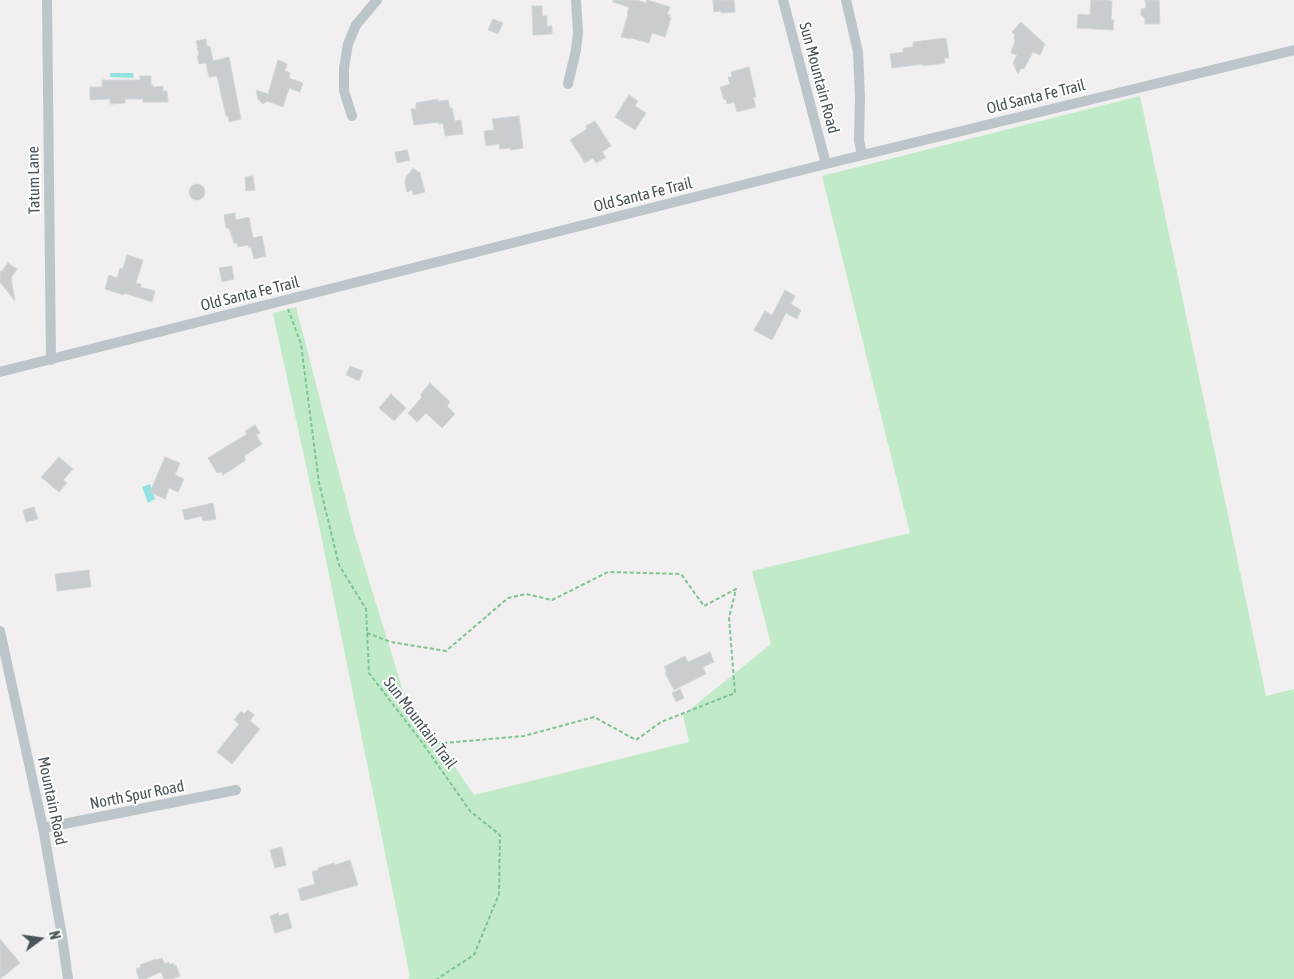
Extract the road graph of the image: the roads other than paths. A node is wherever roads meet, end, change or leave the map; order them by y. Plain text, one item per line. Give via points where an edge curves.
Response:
1 (47, 0) edge
2 (377, 0) edge
3 (576, 0) edge
4 (783, 0) edge
5 (846, 0) edge
6 (1294, 50) edge
7 (568, 84) dead end
8 (352, 116) dead end
9 (862, 155) junction
10 (826, 164) junction
11 (51, 360) junction
12 (0, 372) edge
13 (0, 630) edge
14 (236, 790) dead end
15 (43, 828) junction
16 (68, 979) edge

1 - 11 street, Tatum Lane
2 - 8 street via 356,25 348,44 344,91
3 - 7 street via 578,32
4 - 10 street, Sun Mountain Road
5 - 9 street, Sun Mountain Road via 858,52
6 - 9 street, Old Santa Fe Trail
9 - 10 street, Old Santa Fe Trail
10 - 11 street, Old Santa Fe Trail
11 - 12 street, Old Santa Fe Trail
13 - 15 street, Mountain Road
14 - 15 street, North Spur Road
15 - 16 street, Mountain Road

